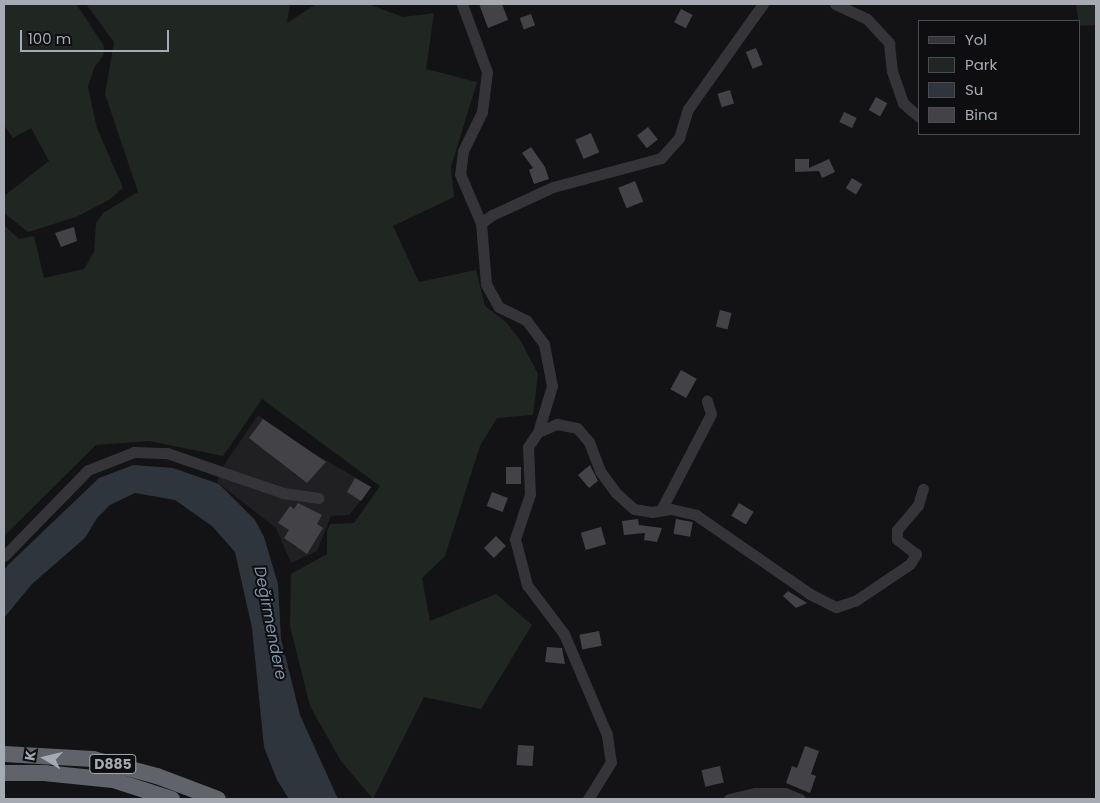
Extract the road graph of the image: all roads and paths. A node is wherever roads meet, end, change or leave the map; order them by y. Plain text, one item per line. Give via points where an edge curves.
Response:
1 (462, 4) edge
2 (763, 4) edge
3 (835, 4) edge
4 (918, 116) edge
5 (481, 223) junction
6 (707, 401) dead end
7 (538, 432) junction
8 (923, 489) dead end
9 (319, 498) dead end
10 (661, 510) junction
11 (4, 556) edge
12 (4, 754) edge
13 (4, 774) edge
14 (172, 799) edge
15 (218, 799) edge
16 (588, 799) edge
17 (729, 799) edge
18 (800, 799) edge

1 - 5 street via 488,72 482,112 463,151 460,174
2 - 5 street via 688,109 679,138 660,158 553,186
3 - 4 street via 867,19 889,43 892,71 903,103
5 - 7 street via 486,284 499,307 526,320 544,344 552,386
6 - 10 street via 711,414
7 - 10 street via 557,424 576,428 589,442 600,471 615,492 634,509
7 - 16 street via 528,447 530,494 515,539 527,585 564,634 607,735 610,762
8 - 10 street via 918,505 897,530 897,539 916,554 910,564 855,601 836,607 810,594 696,515
9 - 11 street via 283,493 167,454 134,452 88,470
12 - 15 highway, D885 via 93,759 157,776
13 - 14 highway, D885 via 44,773 113,780
17 - 18 street via 754,792 785,793

